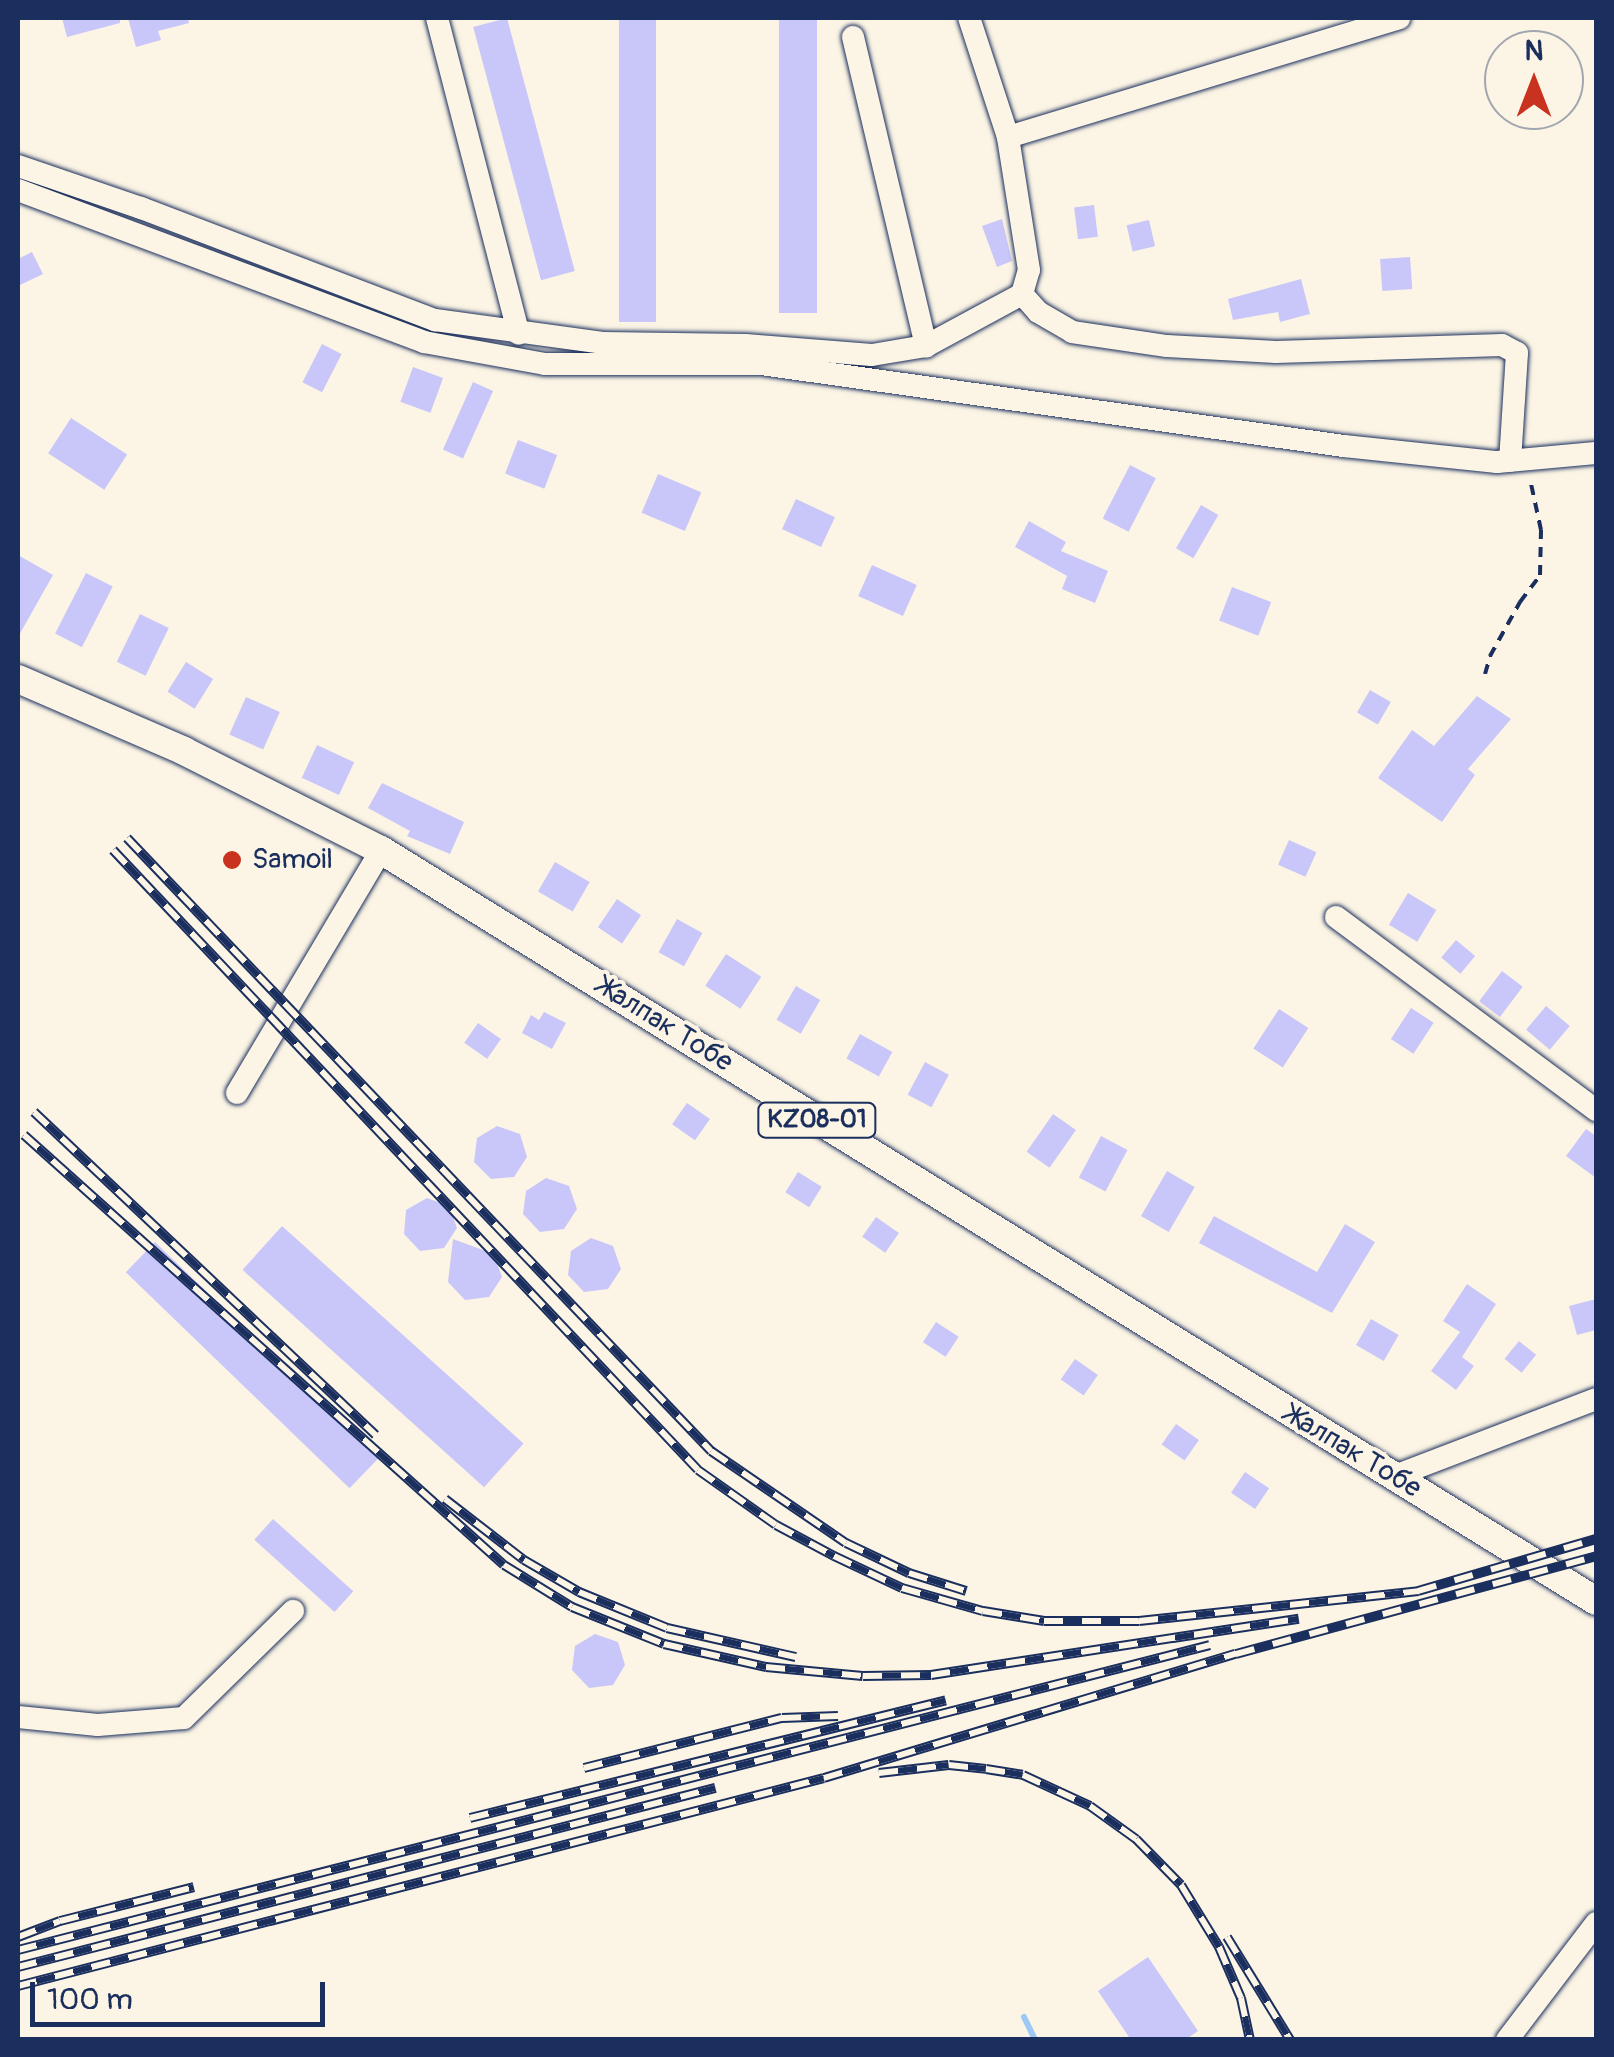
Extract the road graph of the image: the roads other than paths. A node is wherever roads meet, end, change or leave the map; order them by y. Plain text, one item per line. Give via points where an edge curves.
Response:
1 (436, 18) edge
2 (969, 18) edge
3 (1399, 18) edge
4 (854, 37) dead end
5 (1008, 138) junction
6 (18, 166) edge
7 (18, 190) edge
8 (1022, 294) junction
9 (519, 334) junction
10 (926, 346) junction
11 (1596, 453) edge
12 (1518, 460) junction
13 (18, 678) edge
14 (381, 850) junction
15 (1336, 917) dead end
16 (237, 1093) dead end
17 (1596, 1110) edge
18 (1596, 1399) edge
19 (1392, 1478) junction
20 (1596, 1601) edge
21 (293, 1611) dead end
22 (18, 1718) edge
23 (1596, 1922) edge
24 (1507, 2040) edge

1 - 9 street
2 - 5 street
3 - 5 street
4 - 10 street
5 - 8 street via 1028,270
6 - 9 street via 435,320
7 - 12 street via 424,342 544,364 761,364 1344,446
8 - 10 street
8 - 12 street via 1072,332 1167,346 1276,352 1502,344 1517,353
9 - 10 street via 872,355
11 - 12 street
13 - 14 main road, Жалпак Тобе / KZ08-01 via 184,751
14 - 16 street
14 - 19 main road, Жалпак Тобе / KZ08-01
15 - 17 street
18 - 19 street
19 - 20 main road, Жалпак Тобе / KZ08-01
21 - 22 street via 184,1718 98,1725
23 - 24 street

